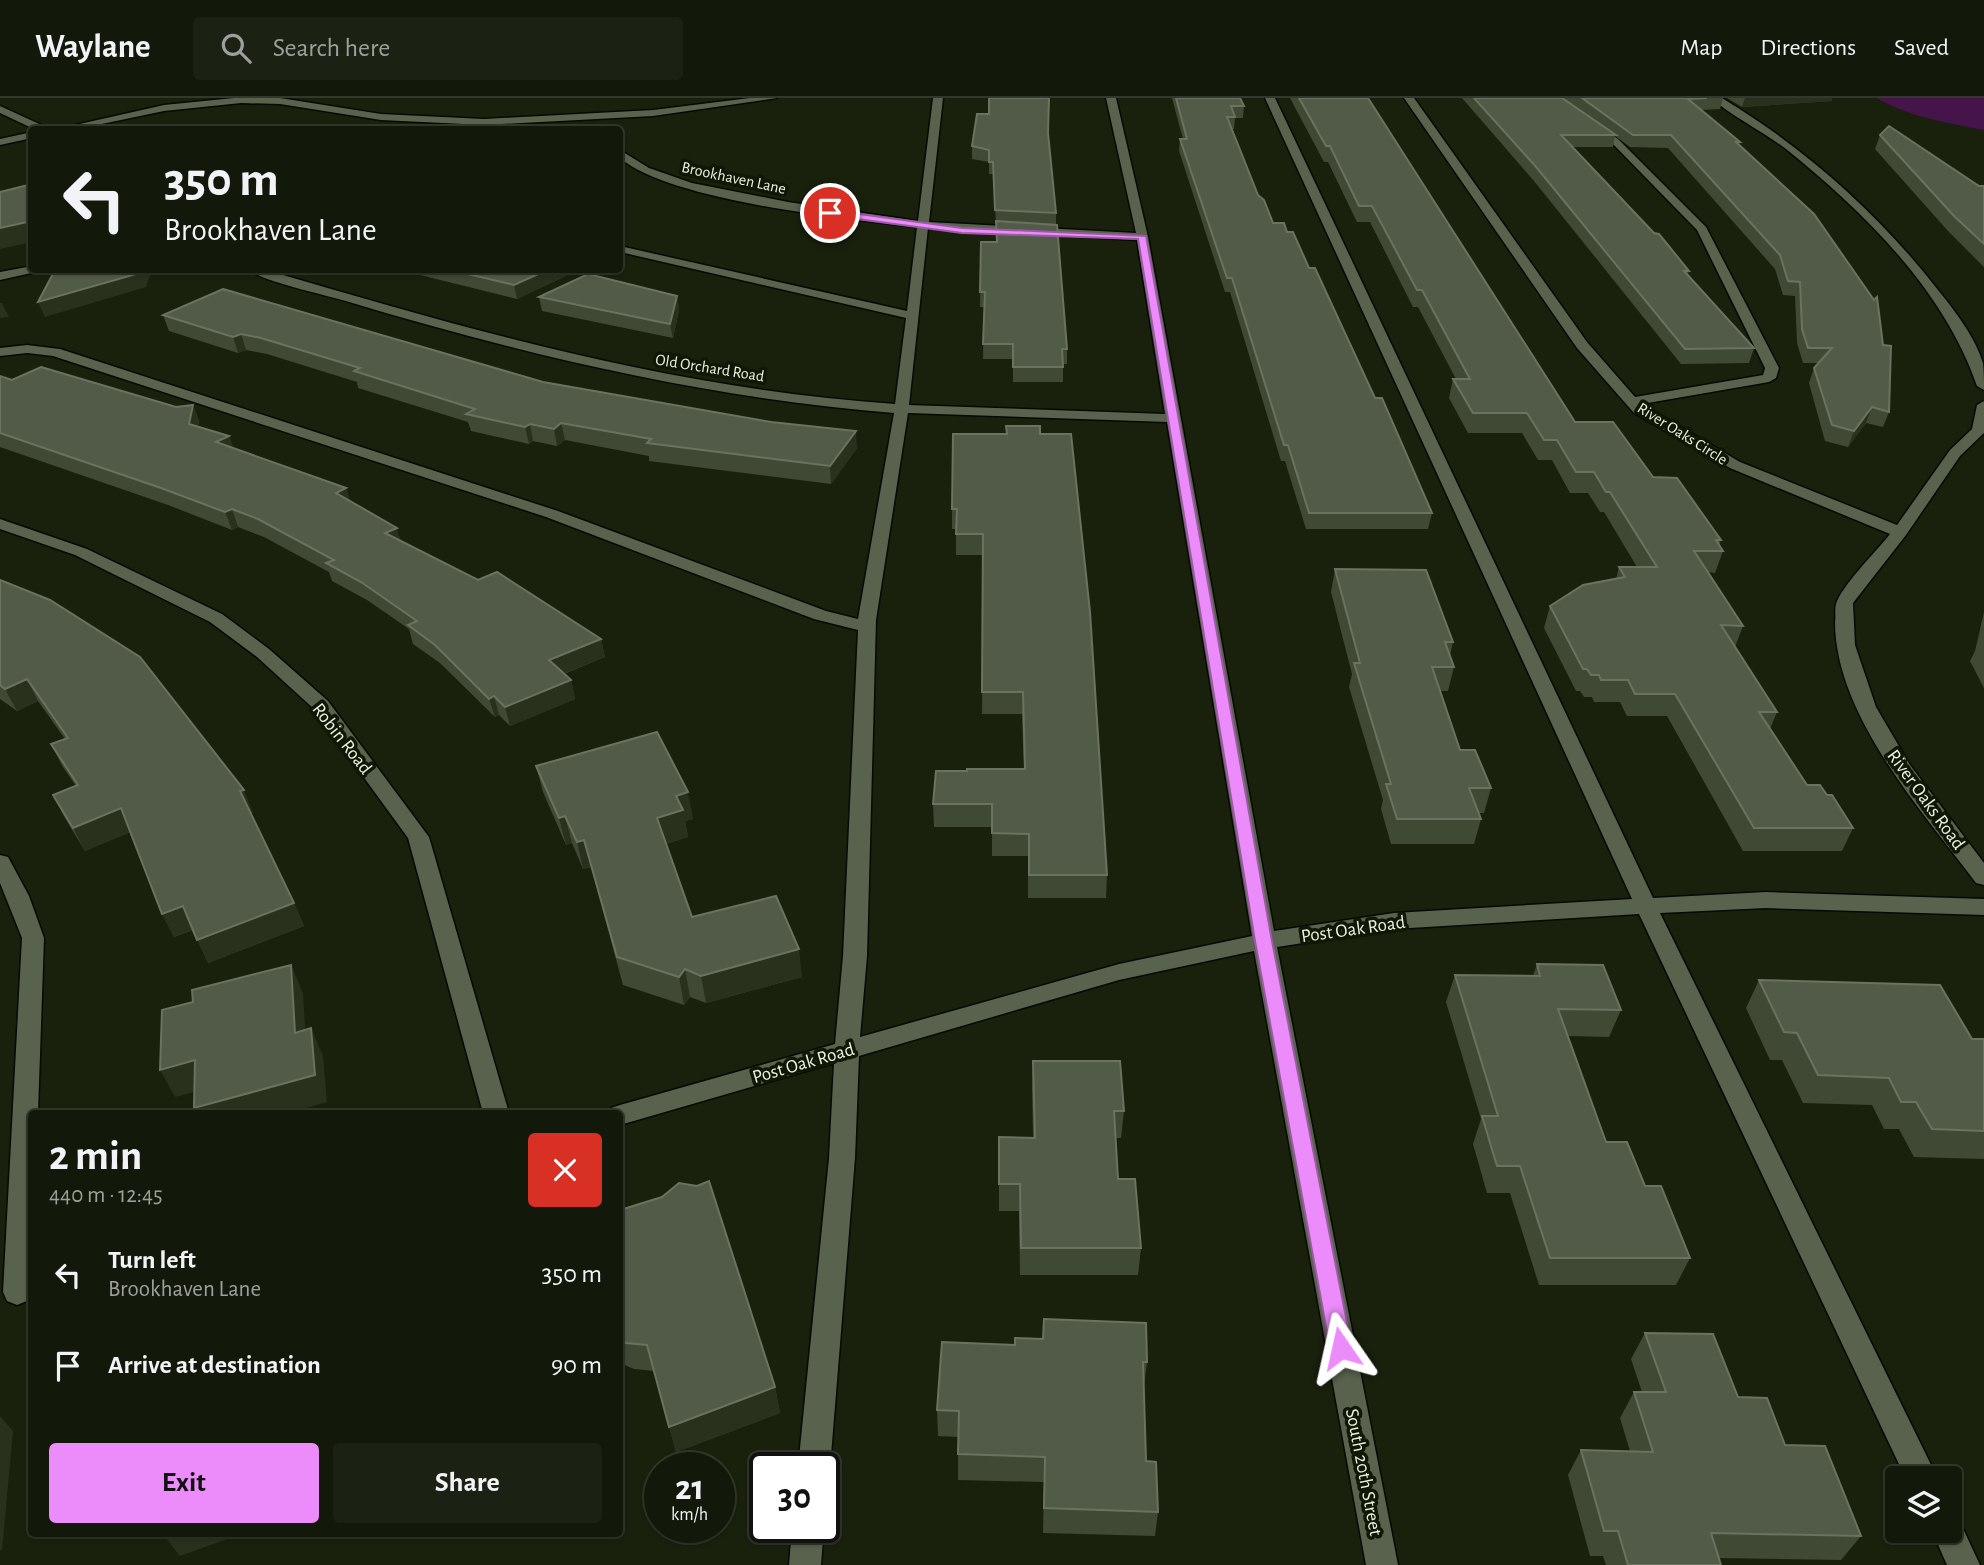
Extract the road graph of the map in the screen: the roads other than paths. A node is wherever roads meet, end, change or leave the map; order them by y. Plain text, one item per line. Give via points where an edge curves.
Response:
1 (772, 98) edge
2 (938, 98) edge
3 (1111, 98) edge
4 (1270, 98) edge
5 (1409, 98) edge
6 (1553, 98) edge
7 (1716, 98) edge
8 (0, 109) edge
9 (592, 117) junction
10 (36, 126) edge
11 (76, 126) edge
12 (598, 126) edge
13 (28, 136) edge
14 (0, 142) edge
15 (623, 155) edge
16 (924, 226) junction
17 (1142, 236) junction
18 (623, 250) edge
19 (28, 270) edge
20 (265, 273) edge
21 (0, 276) edge
22 (913, 316) junction
23 (0, 352) edge
24 (1984, 386) edge
25 (1632, 402) junction
26 (1984, 405) edge
27 (902, 408) junction
28 (1172, 418) junction
29 (0, 524) edge
30 (1900, 532) junction
31 (867, 627) junction
32 (0, 862) edge
33 (1984, 878) edge
34 (1646, 906) junction
35 (1984, 907) edge
36 (1264, 941) junction
37 (846, 1050) junction
38 (495, 1110) edge
39 (623, 1114) edge
40 (16, 1293) edge
41 (815, 1452) edge
42 (1916, 1466) edge
43 (807, 1543) edge
44 (1954, 1543) edge
45 (805, 1565) edge
46 (1382, 1565) edge
47 (1964, 1565) edge

1 - 9 street
2 - 16 street
3 - 17 street, South 20th Street
4 - 34 street
5 - 25 street, River Oaks Circle via 1582,345
6 - 25 street via 1615,141 1702,229 1772,368 1769,378
7 - 24 street via 1740,110 1865,213 1917,270 1959,326 1980,365
8 - 10 street
9 - 11 street via 437,121 241,100 164,107
9 - 12 street
13 - 14 street
15 - 16 street, Brookhaven Lane via 646,173 711,190
16 - 17 street, Brookhaven Lane via 1036,235
16 - 22 street
17 - 28 street, South 20th Street
18 - 22 street
19 - 21 street
20 - 27 street, Old Orchard Road via 485,338 614,369 742,391
22 - 27 street
23 - 31 street via 55,352 552,514 820,615
25 - 30 street, River Oaks Circle via 1735,465
26 - 30 street via 1979,430 1955,453
27 - 28 street, Old Orchard Road
27 - 31 street
28 - 36 street, South 20th Street
29 - 38 street, Robin Road via 81,552 216,618 321,705 418,837
30 - 33 street, River Oaks Road via 1844,603 1846,646 1862,695 1894,758
31 - 37 street via 855,956
32 - 40 street via 33,938
34 - 35 street, Post Oak Road via 1766,900
34 - 36 street, Post Oak Road via 1394,921
34 - 42 street
36 - 37 street, Post Oak Road via 1119,972
36 - 46 street, South 20th Street
37 - 39 street, Post Oak Road
37 - 41 street via 842,1158
43 - 45 street
44 - 47 street

